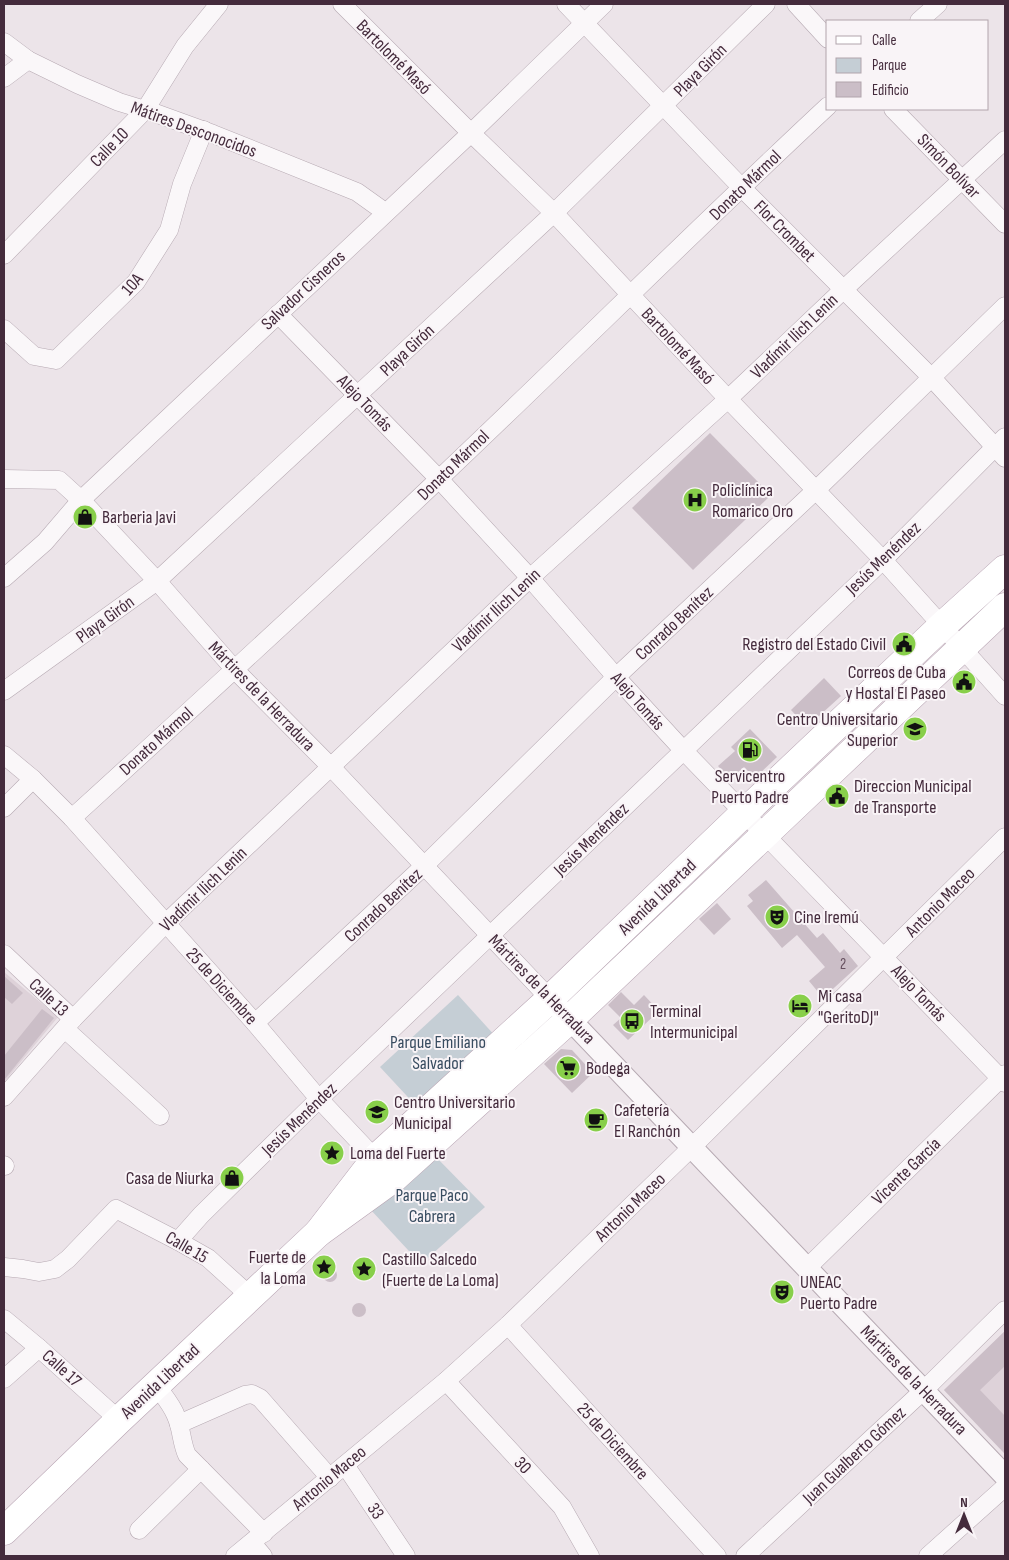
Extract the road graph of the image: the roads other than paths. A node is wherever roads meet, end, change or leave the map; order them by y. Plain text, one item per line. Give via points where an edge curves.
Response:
1 (219, 4) edge
2 (566, 4) edge
3 (604, 4) edge
4 (766, 4) edge
5 (796, 4) edge
6 (938, 4) edge
7 (344, 5) edge
8 (920, 20) edge
9 (585, 23) junction
10 (826, 37) edge
11 (4, 42) edge
12 (28, 60) junction
13 (4, 78) edge
14 (664, 105) junction
15 (826, 108) edge
16 (145, 110) junction
17 (894, 110) edge
18 (204, 130) junction
19 (471, 133) junction
20 (1005, 140) edge
21 (962, 181) junction
22 (742, 187) junction
23 (385, 212) junction
24 (554, 214) junction
25 (1005, 224) edge
26 (4, 255) edge
27 (844, 289) junction
28 (631, 295) junction
29 (1005, 306) edge
30 (278, 314) junction
31 (4, 329) edge
32 (932, 378) junction
33 (358, 396) junction
34 (728, 399) junction
35 (1002, 447) edge
36 (4, 479) edge
37 (439, 479) junction
38 (816, 490) junction
39 (81, 500) junction
40 (883, 560) junction
41 (1005, 569) edge
42 (4, 578) edge
43 (530, 578) junction
44 (157, 582) junction
45 (1005, 607) edge
46 (942, 626) junction
47 (961, 648) junction
48 (235, 670) junction
49 (616, 677) junction
50 (4, 691) edge
51 (1005, 696) edge
52 (683, 750) junction
53 (4, 755) edge
54 (331, 767) junction
55 (34, 779) junction
56 (4, 808) edge
57 (743, 814) junction
58 (72, 818) junction
59 (764, 835) junction
60 (1005, 837) edge
61 (424, 866) junction
62 (166, 923) junction
63 (491, 936) junction
64 (4, 954) edge
65 (884, 957) junction
66 (550, 998) junction
67 (570, 1019) junction
68 (255, 1023) junction
69 (69, 1024) junction
70 (1004, 1079) edge
71 (4, 1097) edge
72 (320, 1099) junction
73 (160, 1116) dead end
74 (692, 1147) junction
75 (375, 1159) junction
76 (394, 1178) junction
77 (318, 1233) junction
78 (178, 1241) junction
79 (4, 1267) edge
80 (807, 1268) junction
81 (250, 1296) junction
82 (1005, 1310) edge
83 (4, 1318) edge
84 (508, 1325) junction
85 (39, 1348) junction
86 (4, 1379) edge
87 (446, 1381) junction
88 (156, 1385) junction
89 (924, 1390) junction
90 (119, 1420) junction
91 (179, 1424) junction
92 (345, 1465) junction
93 (201, 1469) junction
94 (1005, 1476) edge
95 (330, 1478) junction
96 (1005, 1488) edge
97 (139, 1530) dead end
98 (4, 1531) edge
99 (766, 1537) junction
100 (258, 1538) junction
101 (235, 1556) edge
102 (263, 1556) edge
103 (406, 1556) edge
104 (590, 1556) edge
105 (717, 1556) edge
106 (744, 1556) edge
107 (756, 1556) edge
108 (928, 1556) edge

1 - 16 street, Calle 10 via 185,46
2 - 9 street, Flor Crombet
3 - 9 street, Salvador Cisneros
4 - 14 street, Playa Girón
5 - 10 street
6 - 8 street
7 - 19 street, Bartolomé Masó
9 - 14 street, Flor Crombet
9 - 19 street, Salvador Cisneros
11 - 12 street, Mátires Desconocidos
12 - 13 street
12 - 16 street, Mátires Desconocidos via 119,102
14 - 22 street, Flor Crombet
14 - 24 street, Playa Girón
15 - 22 street, Donato Mármol
16 - 18 street, Mátires Desconocidos
16 - 26 street, Calle 10
17 - 21 street, Simón Bolívar
18 - 23 street, Mátires Desconocidos via 357,192
18 - 31 street, 10A via 182,184 169,230 136,282 56,360 34,356
19 - 23 street, Salvador Cisneros
19 - 24 street, Bartolomé Masó
20 - 21 street, Vladímir Ilich Lenin
21 - 25 street, Simón Bolívar
21 - 27 street, Vladímir Ilich Lenin
22 - 27 street, Flor Crombet
22 - 28 street, Donato Mármol
23 - 30 street, Salvador Cisneros
24 - 28 street, Bartolomé Masó
24 - 33 street, Playa Girón
27 - 32 street, Flor Crombet
27 - 34 street, Vladímir Ilich Lenin
28 - 34 street, Bartolomé Masó
28 - 37 street, Donato Mármol
29 - 32 street, Conrado Benítez
30 - 33 street, Alejo Tomás
30 - 39 street, Salvador Cisneros
32 - 35 street, Flor Crombet
32 - 38 street, Conrado Benítez
33 - 37 street, Alejo Tomás
33 - 44 street, Playa Girón
34 - 38 street, Bartolomé Masó
34 - 43 street, Vladímir Ilich Lenin
35 - 40 street, Jesús Menéndez
36 - 39 street, Mártires de la Herradura via 59,480
37 - 43 street, Alejo Tomás
37 - 48 street, Donato Mármol
38 - 40 street, Bartolomé Masó
38 - 49 street, Conrado Benítez
39 - 42 street, Salvador Cisneros via 45,542
39 - 44 street, Mártires de la Herradura
40 - 46 street, Bartolomé Masó
40 - 52 street, Jesús Menéndez
41 - 46 main road, Avenida Libertad
43 - 49 street, Alejo Tomás
43 - 54 street, Vladímir Ilich Lenin
44 - 48 street, Mártires de la Herradura
44 - 50 street, Playa Girón
45 - 47 main road, Avenida Libertad
46 - 47 street, Bartolomé Masó
46 - 57 main road, Avenida Libertad
47 - 51 street, Bartolomé Masó
47 - 59 main road, Avenida Libertad
48 - 54 street, Mártires de la Herradura
48 - 58 street, Donato Mármol
49 - 52 street, Alejo Tomás
49 - 61 street, Conrado Benítez
52 - 57 street, Alejo Tomás
52 - 63 street, Jesús Menéndez
53 - 55 street, 25 de Diciembre
54 - 61 street, Mártires de la Herradura
54 - 62 street, Vladímir Ilich Lenin
55 - 56 street
55 - 58 street, 25 de Diciembre
57 - 59 street, Alejo Tomás
57 - 66 main road, Avenida Libertad
58 - 62 street, 25 de Diciembre
59 - 65 street, Alejo Tomás
59 - 67 main road, Avenida Libertad
60 - 65 street, Antonio Maceo
61 - 63 street, Mártires de la Herradura
61 - 68 street, Conrado Benítez
62 - 68 street, 25 de Diciembre
62 - 69 street, Vladímir Ilich Lenin
63 - 66 street, Mártires de la Herradura
63 - 72 street, Jesús Menéndez
64 - 69 street, Calle 13
65 - 70 street, Alejo Tomás
65 - 74 street, Antonio Maceo
66 - 67 street, Mártires de la Herradura
66 - 75 main road, Avenida Libertad
67 - 74 street, Mártires de la Herradura
67 - 76 main road, Avenida Libertad
68 - 72 street, 25 de Diciembre
69 - 71 street, Vladímir Ilich Lenin
69 - 73 street, Calle 13
70 - 80 street, Vicente García
72 - 75 street, 25 de Diciembre
72 - 78 street, Jesús Menéndez
74 - 80 street, Mártires de la Herradura
74 - 84 street, Antonio Maceo
75 - 76 street, 25 de Diciembre
75 - 77 main road, Avenida Libertad
76 - 77 main road, Avenida Libertad
77 - 81 main road, Avenida Libertad
78 - 79 street, Calle 15 via 116,1209 68,1259 55,1268 40,1272
78 - 81 street, Calle 15 via 208,1258
80 - 89 street, Mártires de la Herradura
81 - 88 main road, Avenida Libertad
82 - 89 street, Juan Gualberto Gómez
83 - 85 street, Calle 17
84 - 87 street, Antonio Maceo
84 - 105 street, 25 de Diciembre
85 - 86 street
85 - 90 street, Calle 17
87 - 92 street, Antonio Maceo
87 - 104 street, 30 via 562,1506
88 - 90 main road, Avenida Libertad
88 - 91 street
89 - 94 street, Mártires de la Herradura
89 - 99 street, Juan Gualberto Gómez
90 - 98 main road, Avenida Libertad
91 - 93 street via 182,1445
91 - 95 street via 252,1394 260,1398
92 - 95 street, Antonio Maceo
92 - 103 street, 33
93 - 97 street
93 - 100 street
95 - 100 street, Antonio Maceo
96 - 108 street
99 - 106 street, Juan Gualberto Gómez
99 - 107 street
100 - 101 street, Antonio Maceo
100 - 102 street

